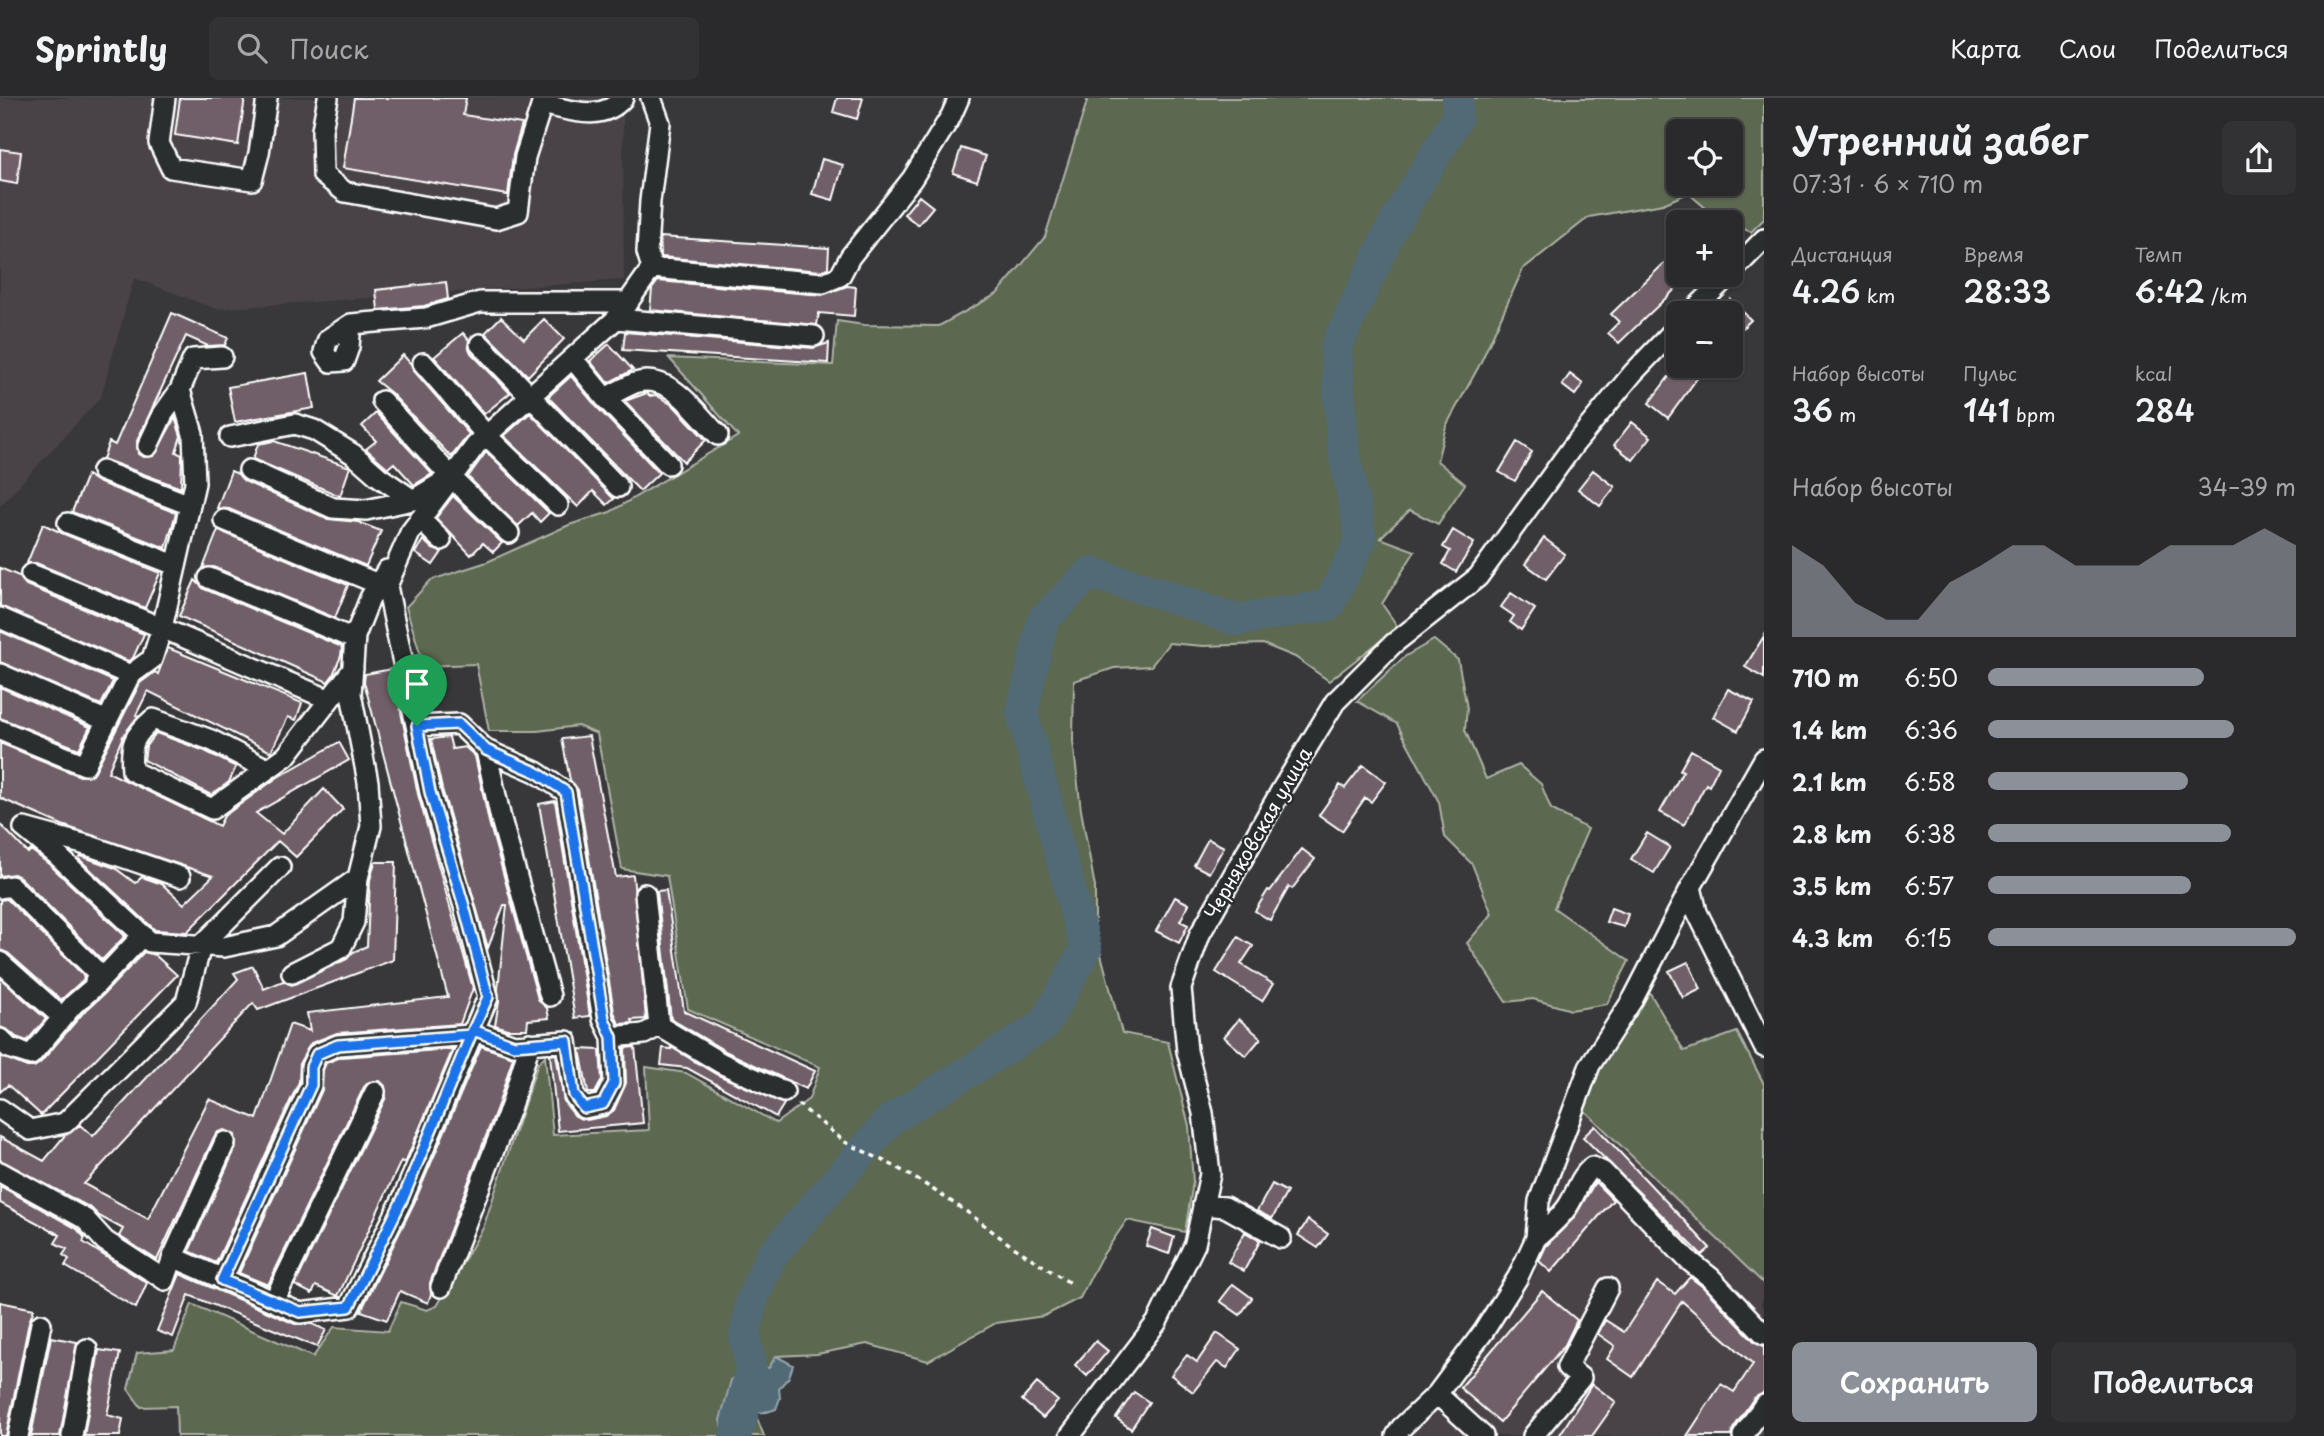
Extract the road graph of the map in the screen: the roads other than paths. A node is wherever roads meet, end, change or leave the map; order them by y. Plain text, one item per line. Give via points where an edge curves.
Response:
1 (165, 98) edge
2 (267, 98) edge
3 (328, 98) edge
4 (623, 98) edge
5 (651, 98) edge
6 (959, 98) edge
7 (1764, 239) edge
8 (1743, 261) edge
9 (652, 268) junction
10 (1717, 287) edge
11 (1703, 301) edge
12 (629, 302) junction
13 (616, 319) junction
14 (351, 324) dead end
15 (814, 336) dead end
16 (1666, 339) edge
17 (480, 344) dead end
18 (222, 357) dead end
19 (573, 359) junction
20 (424, 363) dead end
21 (180, 390) junction
22 (530, 398) junction
23 (605, 398) junction
24 (382, 401) dead end
25 (718, 435) dead end
26 (487, 436) junction
27 (230, 437) dead end
28 (148, 446) dead end
29 (668, 464) dead end
30 (249, 470) dead end
31 (102, 471) dead end
32 (451, 477) junction
33 (618, 486) dead end
34 (413, 500) junction
35 (190, 505) junction
36 (558, 505) dead end
37 (224, 520) dead end
38 (68, 523) dead end
39 (415, 526) junction
40 (509, 533) dead end
41 (441, 540) dead end
42 (175, 565) junction
43 (31, 574) dead end
44 (209, 579) dead end
45 (379, 584) junction
46 (0, 618) edge
47 (162, 628) junction
48 (354, 639) junction
49 (353, 669) junction
50 (0, 674) edge
51 (130, 676) junction
52 (328, 699) junction
53 (107, 720) junction
54 (417, 726) junction
55 (0, 730) edge
56 (486, 750) junction
57 (1764, 759) edge
58 (267, 769) junction
59 (280, 867) dead end
60 (180, 877) dead end
61 (358, 878) junction
62 (1691, 887) junction
63 (0, 888) edge
64 (645, 894) dead end
65 (143, 935) junction
66 (201, 946) junction
67 (0, 962) edge
68 (292, 973) dead end
69 (94, 987) junction
70 (550, 996) dead end
71 (62, 1017) junction
72 (659, 1026) junction
73 (472, 1033) junction
74 (612, 1037) junction
75 (0, 1039) edge
76 (530, 1043) junction
77 (1764, 1047) edge
78 (375, 1091) dead end
79 (784, 1092) road end
80 (0, 1109) edge
81 (225, 1142) dead end
82 (0, 1172) edge
83 (1203, 1205) junction
84 (1281, 1238) dead end
85 (1536, 1238) junction
86 (173, 1257) junction
87 (222, 1280) junction
88 (441, 1287) dead end
89 (1608, 1288) dead end
90 (274, 1301) junction
91 (41, 1324) dead end
92 (1764, 1334) edge
93 (87, 1349) dead end
94 (1437, 1394) junction
95 (1764, 1405) edge
96 (18, 1436) edge
97 (72, 1436) edge
98 (1070, 1436) edge
99 (1396, 1436) edge
100 (1483, 1436) edge
101 (1533, 1436) edge
102 (1743, 1436) edge

1 - 2 street via 159,143 171,167 252,180
3 - 4 street via 322,130 323,175 345,192 496,219 518,212 525,157 542,104 597,114 614,108
5 - 9 street via 660,123 650,201 648,252
6 - 9 street via 912,180 840,276 823,283
7 - 8 street
9 - 12 street
10 - 11 street
12 - 13 street
12 - 14 street via 480,302 426,318
13 - 15 street
13 - 19 street
16 - 83 street, Черняковская улица via 1573,446 1478,577 1393,644 1335,702 1200,934 1181,988 1187,1052 1203,1113 1210,1174
17 - 22 street
18 - 21 street via 193,359
19 - 22 street
19 - 23 street
20 - 26 street
21 - 28 street
21 - 35 street via 193,434 195,483
22 - 26 street
22 - 33 street
23 - 25 street via 636,383 652,381 670,387
23 - 29 street
24 - 32 street
26 - 32 street
26 - 36 street
27 - 34 street via 295,424 314,430
30 - 34 street via 333,508 366,510
31 - 35 street
32 - 34 street
32 - 39 street
32 - 40 street
35 - 42 street
37 - 45 street
38 - 42 street
39 - 41 street
39 - 45 street
39 - 54 street via 387,586
42 - 47 street
43 - 47 street
44 - 48 street
45 - 48 street
46 - 51 street
47 - 51 street via 152,659
47 - 52 street
48 - 49 street
49 - 52 street
49 - 61 street via 351,694 368,782 371,826
50 - 53 street
51 - 53 street
52 - 58 street via 286,756
53 - 55 street via 85,765
54 - 56 street via 459,724
54 - 73 street via 430,792 488,997
56 - 70 street
56 - 74 street via 536,772 566,792 604,1019
57 - 62 street
58 - 58 street via 212,808 132,771 130,753 137,733 153,719 211,740
59 - 66 street
60 - 65 street via 24,828
61 - 66 street via 276,936 224,947
61 - 68 street via 354,922 341,948
62 - 77 street via 1697,912
62 - 85 street via 1633,999 1590,1065 1539,1201
63 - 69 street via 11,886 97,972
64 - 72 street
65 - 66 street via 150,942
65 - 69 street
66 - 80 street via 186,1002 65,1123 30,1130
67 - 71 street
69 - 71 street
71 - 75 street via 31,1055 9,1048
72 - 74 street via 644,1034
72 - 79 street via 721,1063
73 - 76 street via 514,1045
73 - 87 street via 338,1045 317,1054 311,1085
73 - 90 street via 403,1198 349,1307 300,1312
74 - 76 street via 614,1083 603,1104 584,1108 574,1095 567,1041
76 - 88 street
78 - 90 street
81 - 86 street
82 - 86 street via 85,1219 105,1241 165,1280
83 - 84 street via 1226,1207
83 - 98 street, Черняковская улица via 1195,1244 1157,1322
85 - 92 street via 1568,1206 1592,1167 1603,1172
85 - 94 street via 1484,1331
86 - 87 street
87 - 90 street
89 - 101 street via 1567,1367 1581,1378
91 - 96 street
93 - 97 street
94 - 99 street
94 - 100 street
95 - 102 street

